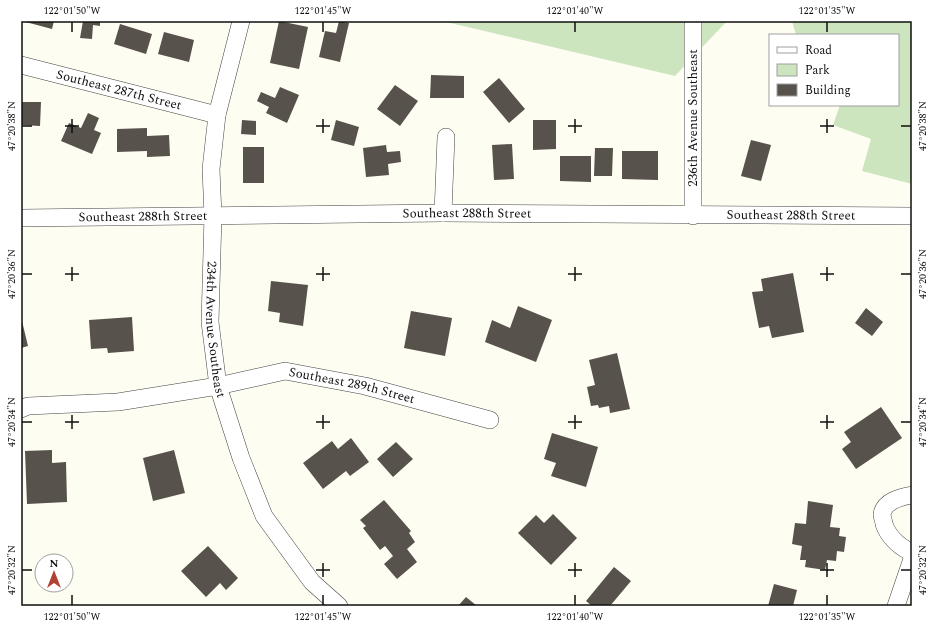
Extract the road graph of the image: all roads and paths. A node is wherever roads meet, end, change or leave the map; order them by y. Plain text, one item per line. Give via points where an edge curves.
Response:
1 (241, 21) edge
2 (693, 21) edge
3 (21, 65) edge
4 (217, 115) junction
5 (446, 137) dead end
6 (443, 213) junction
7 (213, 216) junction
8 (693, 216) junction
9 (912, 216) edge
10 (21, 218) edge
11 (218, 386) junction
12 (21, 409) edge
13 (490, 420) dead end
14 (912, 495) edge
15 (912, 553) edge
16 (912, 559) edge
17 (339, 606) edge
18 (896, 606) edge

1 - 4 street, 234th Avenue Southeast
2 - 8 street, 236th Avenue Southeast
3 - 4 street, Southeast 287th Street
4 - 7 street, 234th Avenue Southeast via 211,169
5 - 6 street
6 - 7 street, Southeast 288th Street
6 - 8 street, Southeast 288th Street
7 - 10 street, Southeast 288th Street
7 - 11 street, 234th Avenue Southeast via 210,322
8 - 9 street, Southeast 288th Street
11 - 12 street, Southeast 289th Street via 118,402 28,406
11 - 13 street, Southeast 289th Street via 285,371 365,386
11 - 17 street, 234th Avenue Southeast via 241,458 264,516 312,582
14 - 15 street via 889,502 882,515 892,539
16 - 18 street

